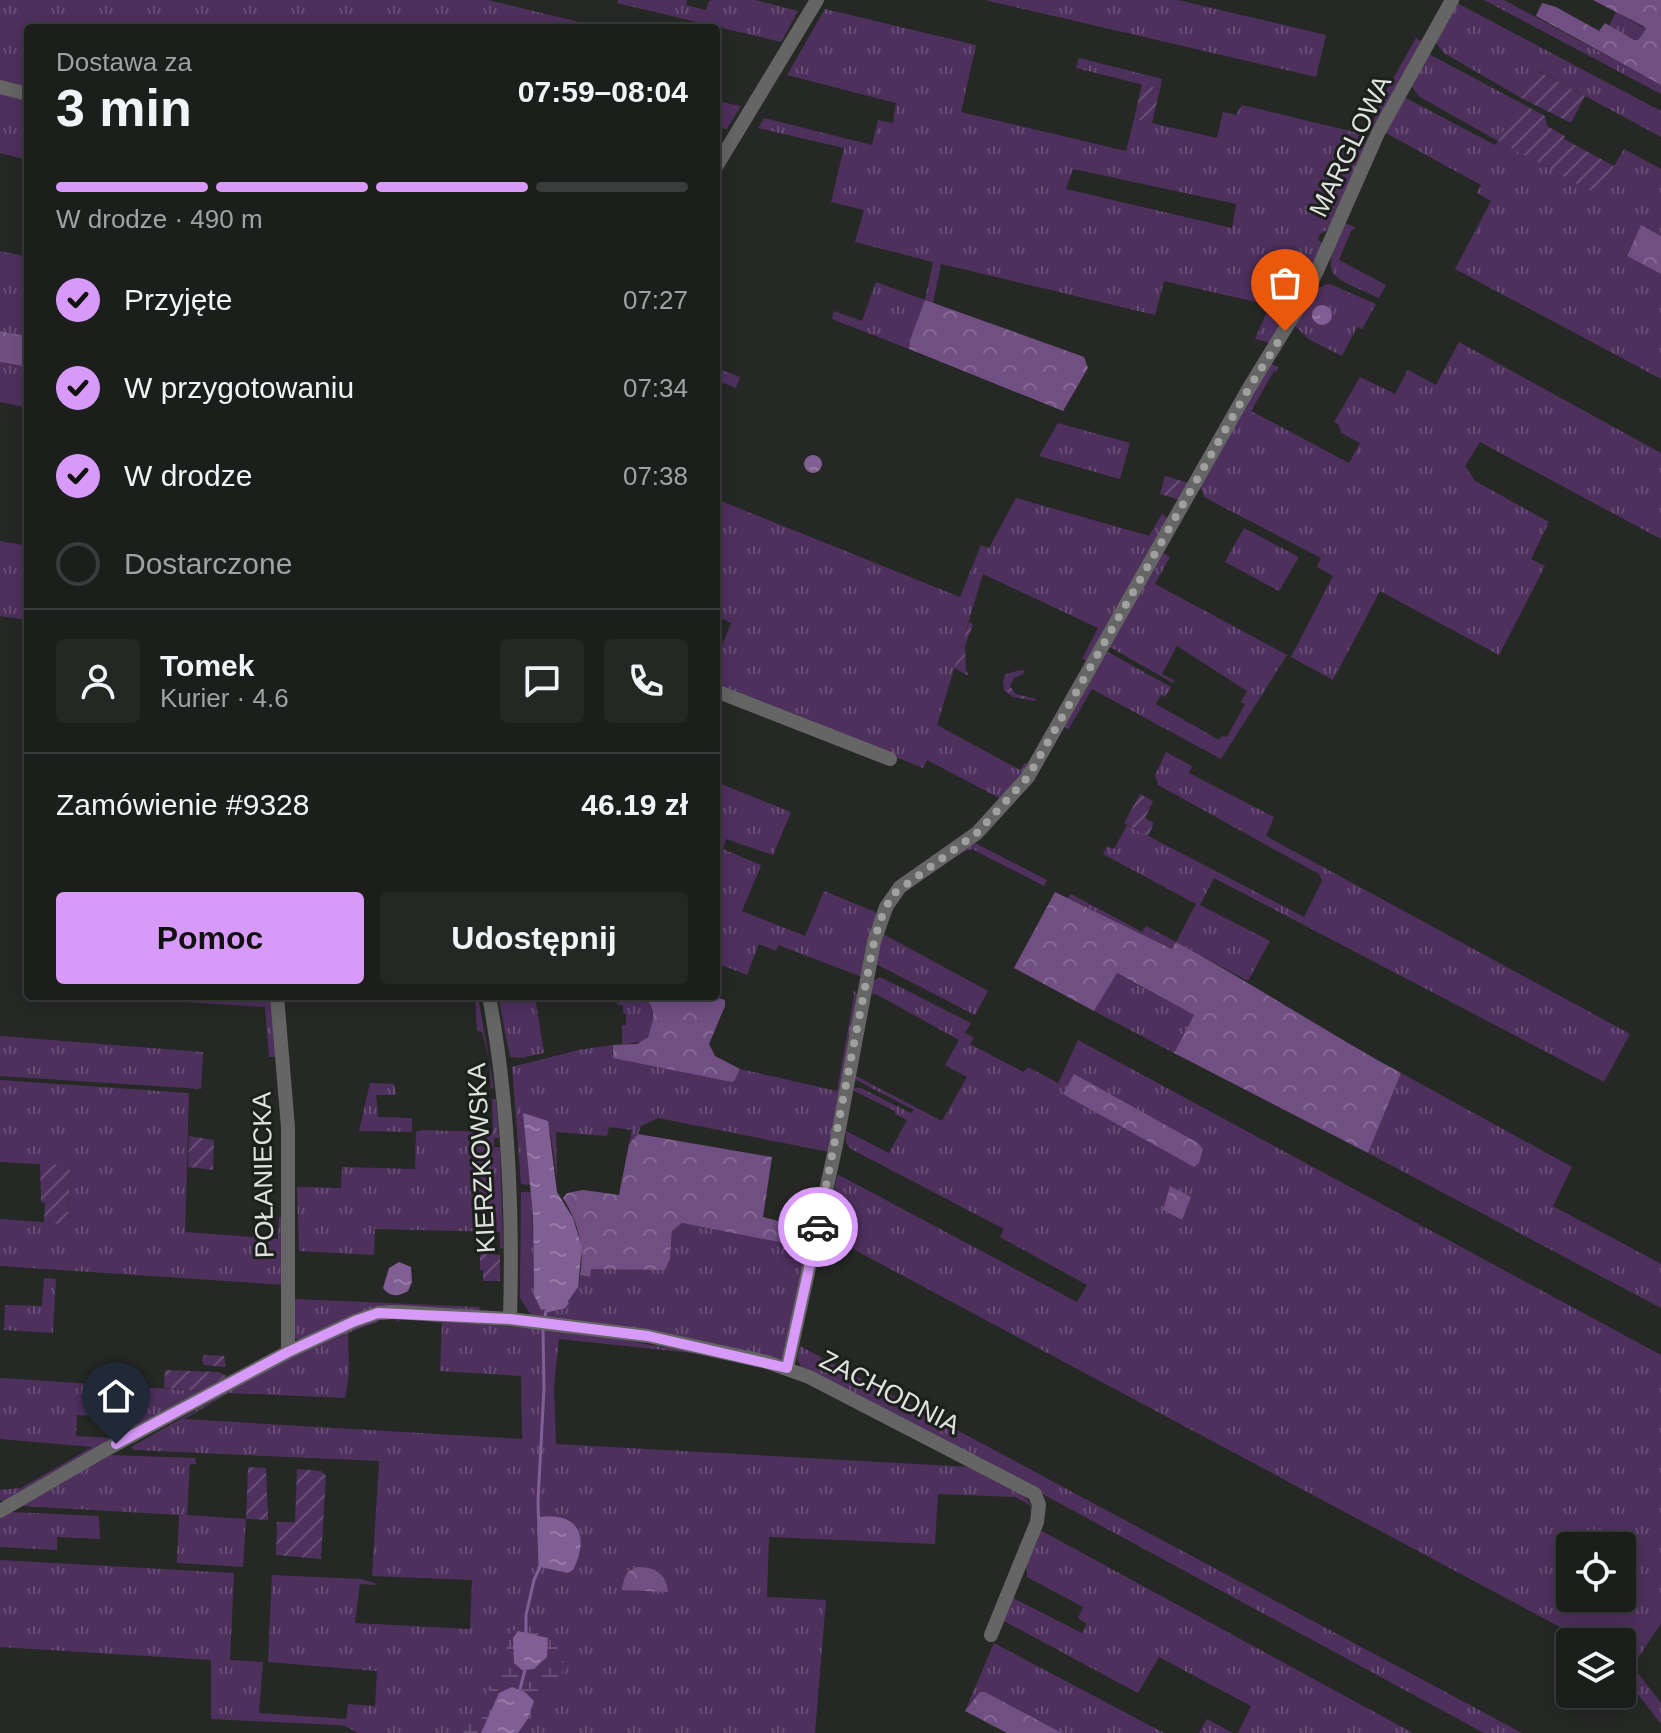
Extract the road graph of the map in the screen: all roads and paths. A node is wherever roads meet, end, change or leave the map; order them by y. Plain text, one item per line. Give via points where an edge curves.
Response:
1 (817, 0) edge
2 (1452, 0) edge
3 (0, 87) edge
4 (24, 93) edge
5 (720, 160) edge
6 (720, 693) edge
7 (890, 759) dead end
8 (277, 1000) edge
9 (490, 1000) edge
10 (510, 1319) junction
11 (288, 1352) junction
12 (787, 1368) junction
13 (0, 1511) edge
14 (991, 1635) dead end

1 - 5 street
2 - 12 street, MARGLOWA via 1378,133 1304,298 1028,777 977,833 900,887 886,907 874,942
3 - 4 street
6 - 7 street
8 - 11 street, POŁANIECKA via 288,1127
9 - 10 street, KIERZKOWSKA via 508,1136
10 - 11 street, ZACHODNIA via 378,1313
10 - 12 street, ZACHODNIA via 648,1336
11 - 13 street, ZACHODNIA
12 - 14 street, ZACHODNIA via 1035,1494 1037,1522

